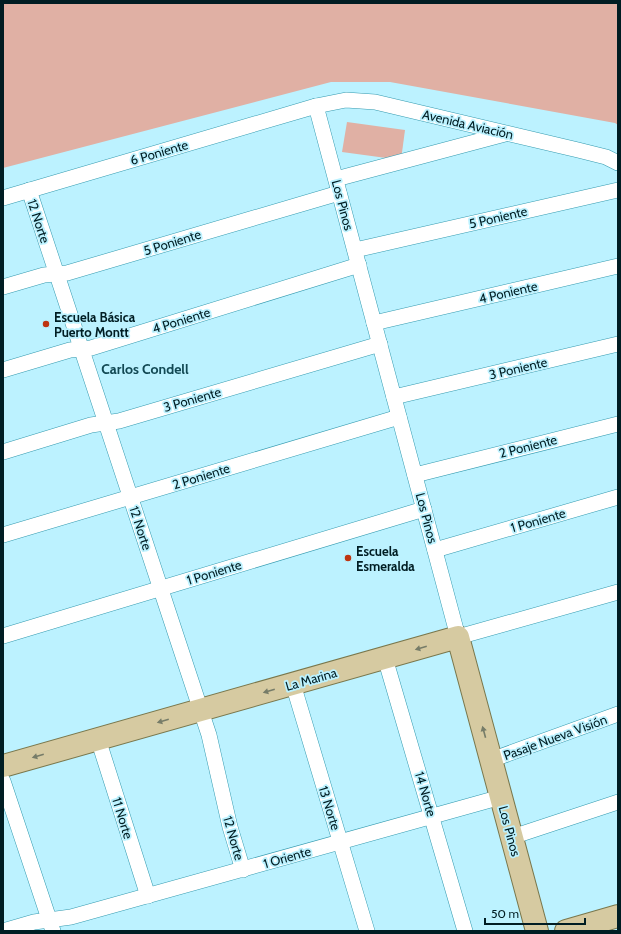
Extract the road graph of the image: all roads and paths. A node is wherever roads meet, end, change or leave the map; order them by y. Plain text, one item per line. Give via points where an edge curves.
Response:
1 (316, 106) junction
2 (507, 133) junction
3 (618, 163) edge
4 (338, 186) junction
5 (29, 190) junction
6 (618, 190) edge
7 (3, 198) edge
8 (355, 250) junction
9 (359, 265) junction
10 (618, 266) edge
11 (57, 274) junction
12 (3, 287) edge
13 (374, 323) junction
14 (380, 344) junction
15 (618, 344) edge
16 (81, 349) junction
17 (3, 370) edge
18 (394, 397) junction
19 (399, 417) junction
20 (106, 423) junction
21 (618, 424) edge
22 (3, 452) edge
23 (415, 475) junction
24 (130, 497) junction
25 (618, 497) edge
26 (424, 509) junction
27 (3, 535) edge
28 (435, 550) junction
29 (161, 588) junction
30 (618, 592) edge
31 (3, 636) edge
32 (458, 637) junction
33 (385, 658) junction
34 (293, 684) junction
35 (201, 710) junction
36 (618, 714) edge
37 (98, 739) junction
38 (491, 760) junction
39 (3, 766) edge
40 (3, 781) edge
41 (501, 797) junction
42 (618, 802) edge
43 (432, 817) junction
44 (512, 837) junction
45 (340, 842) junction
46 (243, 870) junction
47 (148, 896) junction
48 (618, 916) edge
49 (51, 926) edge
50 (3, 931) edge
51 (367, 931) edge
52 (465, 931) edge
53 (537, 931) edge
54 (566, 931) edge

1 - 2 street, Avenida Aviación via 346,100 367,101
1 - 4 street, Los Pinos
1 - 5 street, 6 Poniente
2 - 3 street, Avenida Aviación via 598,155
2 - 4 street
4 - 8 street, Los Pinos
4 - 11 street, 5 Poniente via 67,273
5 - 7 street, 6 Poniente
5 - 11 street, 12 Norte
6 - 8 street, 5 Poniente
8 - 9 street, Los Pinos
9 - 13 street, Los Pinos
9 - 16 street, 4 Poniente
10 - 13 street, 4 Poniente
11 - 12 street, 5 Poniente via 44,275
11 - 16 street, 12 Norte
13 - 14 street, Los Pinos
14 - 18 street, Los Pinos
14 - 20 street, 3 Poniente
15 - 18 street, 3 Poniente
16 - 17 street, 4 Poniente
16 - 20 street, 12 Norte
18 - 19 street, Los Pinos
19 - 23 street, Los Pinos
19 - 24 street, 2 Poniente
20 - 22 street, 3 Poniente via 91,425
20 - 24 street, 12 Norte
21 - 23 street, 2 Poniente
23 - 26 street, Los Pinos
24 - 27 street, 2 Poniente
24 - 29 street, 12 Norte
25 - 28 street, 1 Poniente
26 - 28 street, Los Pinos
26 - 29 street, 1 Poniente
28 - 32 street, Los Pinos
29 - 31 street, 1 Poniente
29 - 35 street, 12 Norte
30 - 32 street, La Marina
32 -> 33 main road, La Marina
38 -> 32 main road, Los Pinos
33 - 34 main road, La Marina
33 - 43 street, 14 Norte
34 -> 35 main road, La Marina
34 - 45 street, 13 Norte
35 -> 37 main road, La Marina
35 - 46 street, 12 Norte
36 - 38 street, Pasaje Nueva Visión
37 -> 39 main road, La Marina
37 - 47 street, 11 Norte
38 - 41 main road, Los Pinos
40 - 49 street
41 - 43 street, 1 Oriente
41 - 44 main road, Los Pinos
42 - 44 street
43 - 45 street, 1 Oriente
43 - 52 street, 14 Norte
44 - 53 main road, Los Pinos
45 - 46 street, 1 Oriente
45 - 51 street, 13 Norte
46 - 47 street, 1 Oriente
47 - 49 street, 1 Oriente via 71,917
48 - 54 main road
49 - 50 street, 1 Oriente via 34,922

